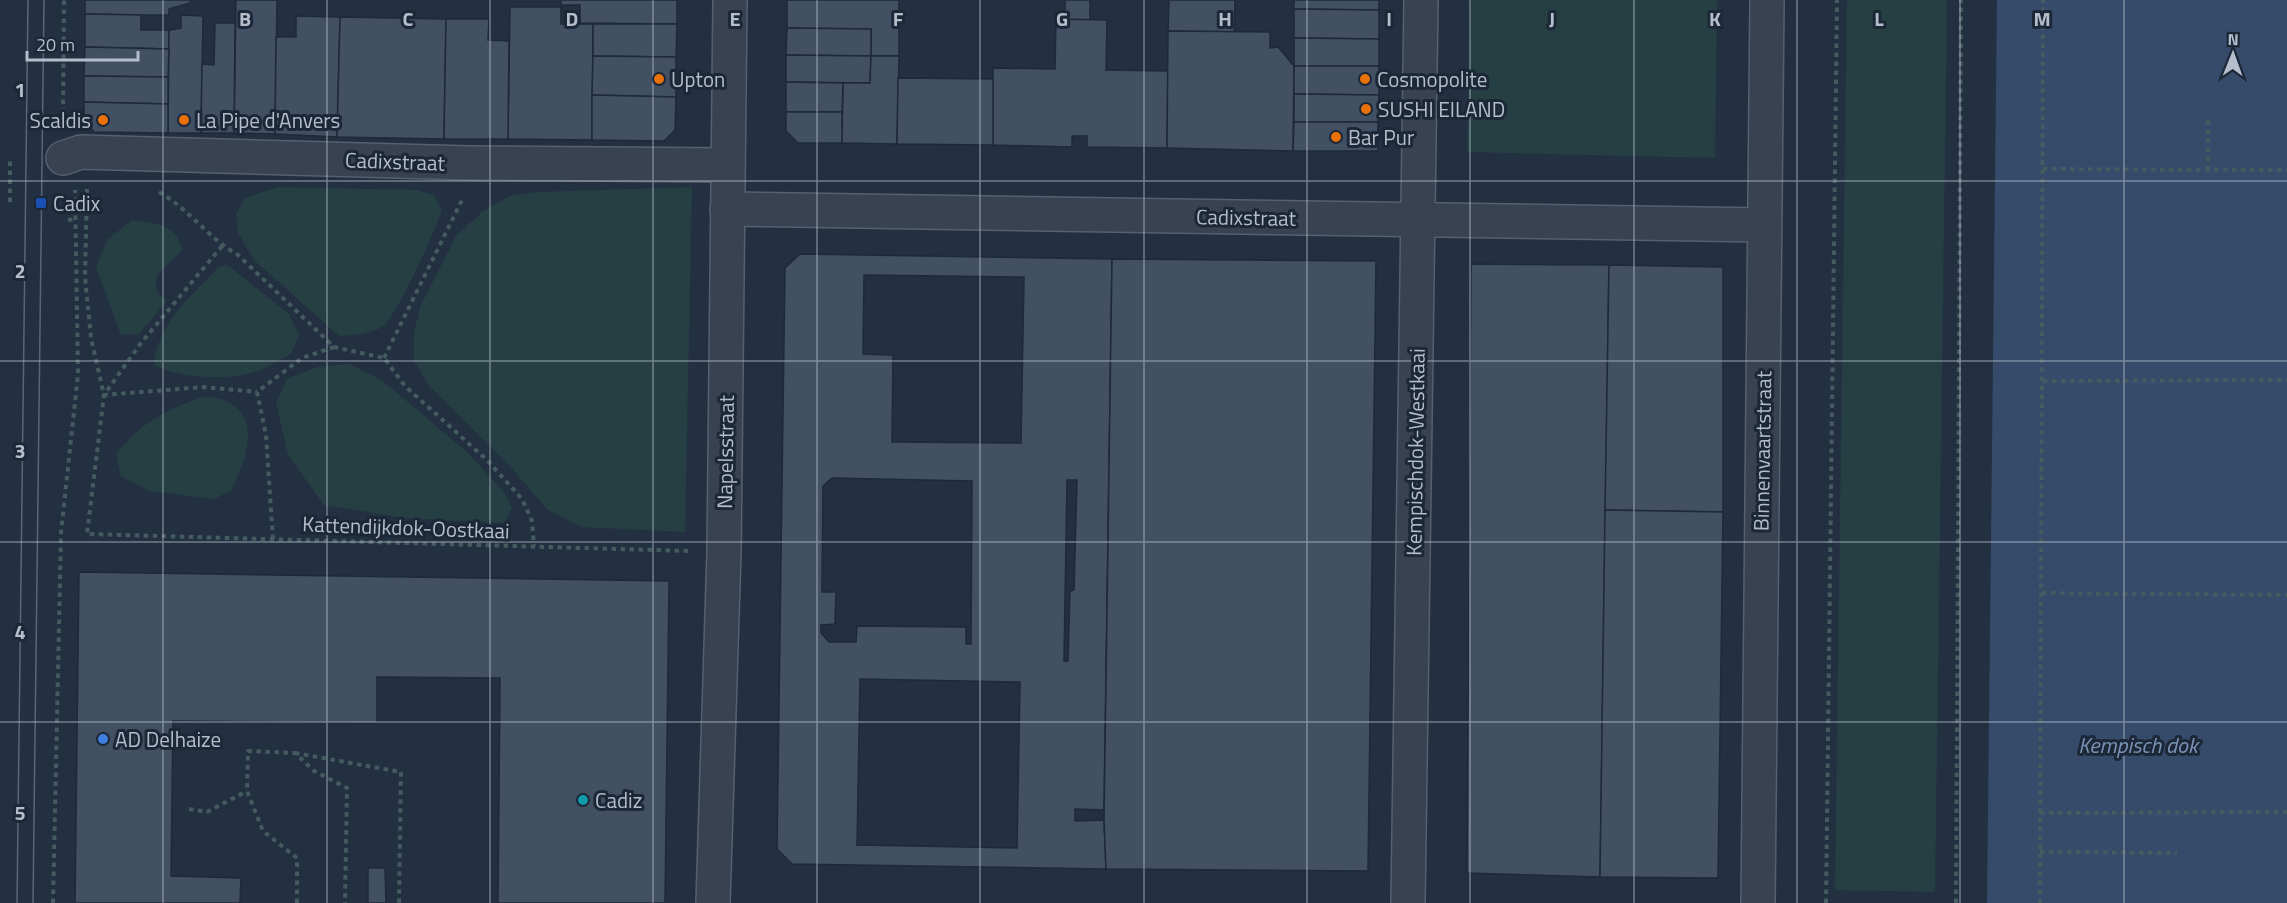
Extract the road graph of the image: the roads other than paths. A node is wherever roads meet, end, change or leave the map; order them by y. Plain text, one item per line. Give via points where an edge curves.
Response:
1 (730, 0) edge
2 (1421, 0) edge
3 (1767, 0) edge
4 (75, 155) road end
5 (728, 165) junction
6 (727, 209) junction
7 (1418, 220) junction
8 (1764, 225) junction
9 (713, 903) edge
10 (1408, 903) edge
11 (1758, 903) edge

1 - 5 street, Napelsstraat
2 - 7 street, Kempischdok-Westkaai
3 - 8 street, Binnenvaartstraat
4 - 5 street, Cadixstraat
5 - 6 street, Napelsstraat
6 - 7 street, Cadixstraat
6 - 9 street, Napelsstraat via 724,552
7 - 8 street, Cadixstraat
7 - 10 street, Kempischdok-Westkaai
8 - 11 street, Binnenvaartstraat

